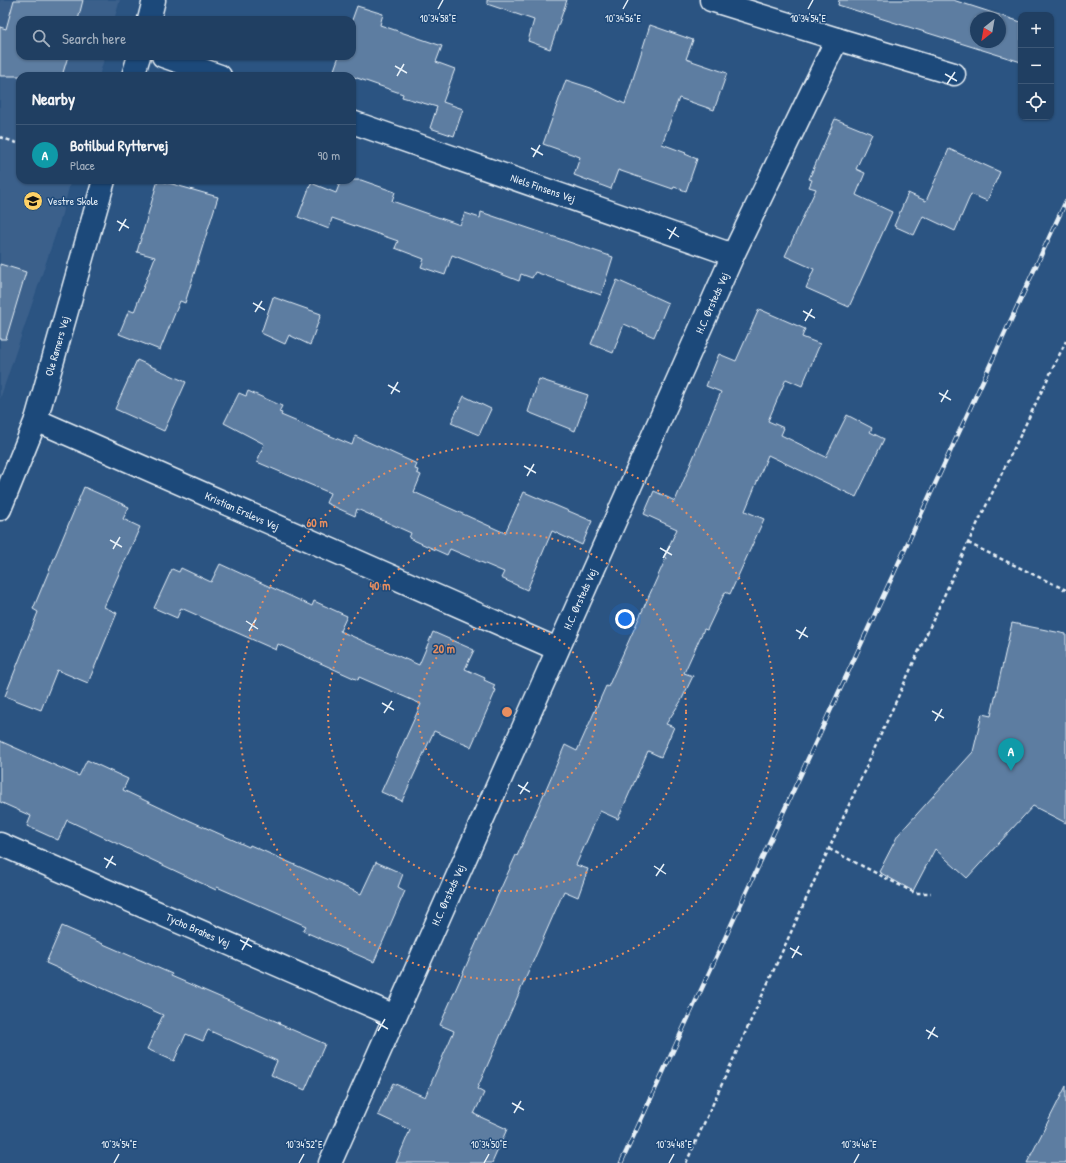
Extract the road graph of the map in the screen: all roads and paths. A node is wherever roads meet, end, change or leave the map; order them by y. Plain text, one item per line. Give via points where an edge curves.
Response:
1 (154, 0) edge
2 (711, 0) edge
3 (150, 16) edge
4 (837, 39) junction
5 (138, 60) edge
6 (174, 60) edge
7 (134, 72) edge
8 (209, 72) edge
9 (954, 74) dead end
10 (356, 123) edge
11 (0, 138) edge
12 (16, 143) edge
13 (103, 184) edge
14 (733, 255) junction
15 (1066, 341) edge
16 (36, 420) junction
17 (0, 509) edge
18 (968, 543) junction
19 (1066, 590) edge
20 (557, 649) junction
21 (0, 844) edge
22 (829, 849) junction
23 (931, 893) dead end
24 (395, 1016) junction
25 (330, 1163) edge
26 (686, 1163) edge

1 - 3 street
2 - 4 street
4 - 9 street
4 - 14 street, H.C. Ørsteds Vej
5 - 7 street
6 - 8 street
10 - 14 street, Niels Finsens Vej
11 - 12 path
13 - 16 street, Ole Rømers Vej
14 - 20 street, H.C. Ørsteds Vej
15 - 18 path
16 - 17 street, Ole Rømers Vej
16 - 20 street, Kristian Erslevs Vej
18 - 19 path
18 - 22 path
20 - 24 street, H.C. Ørsteds Vej
21 - 24 street, Tycho Brahes Vej
22 - 23 path via 915,893
22 - 26 path
24 - 25 street, H.C. Ørsteds Vej

